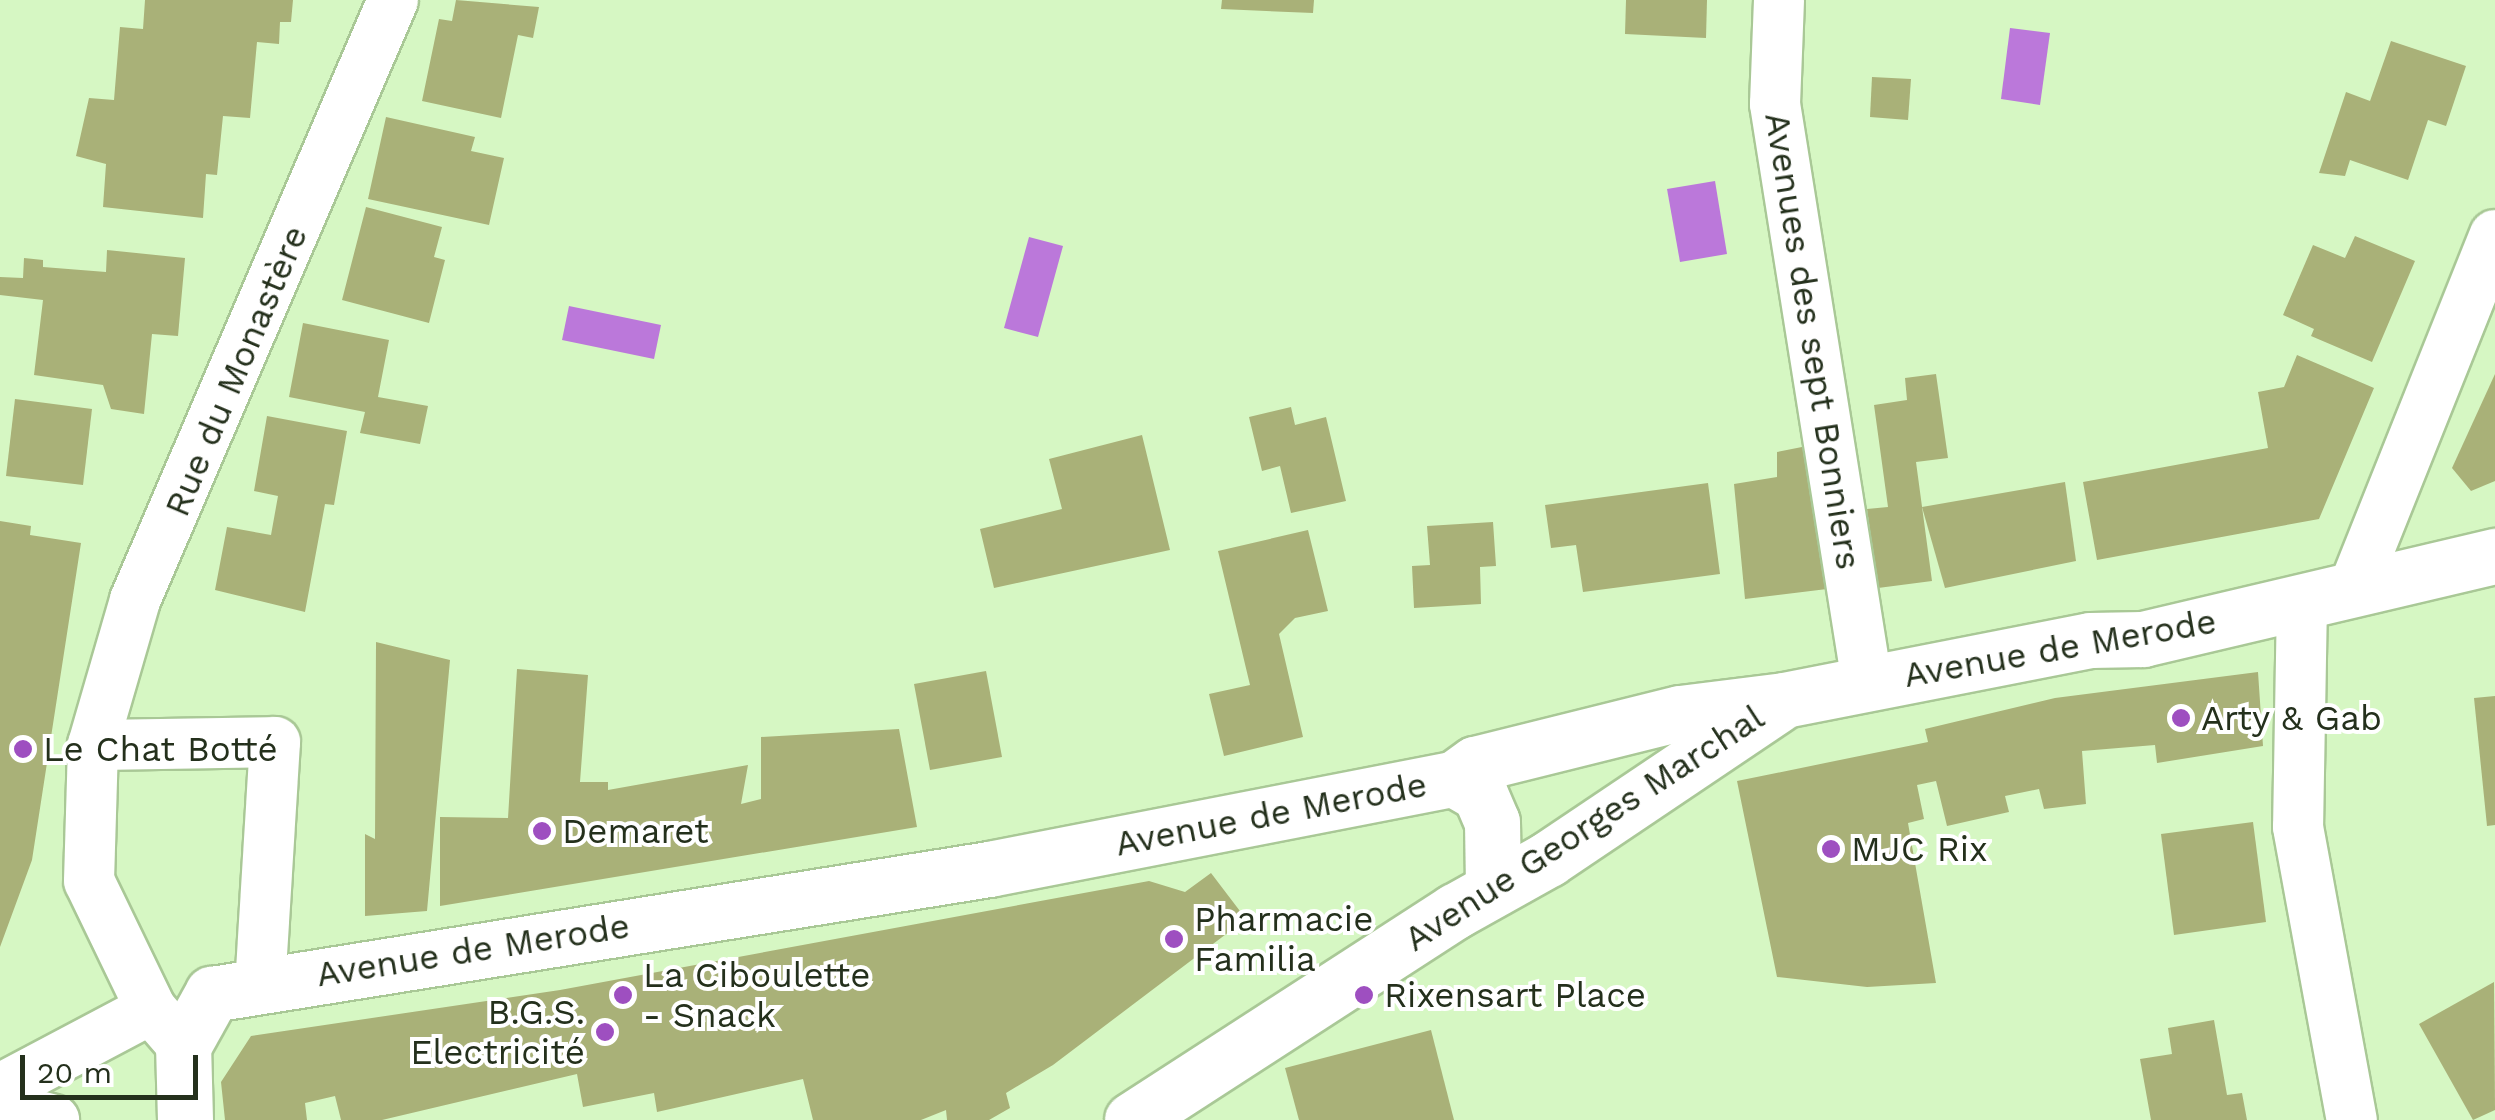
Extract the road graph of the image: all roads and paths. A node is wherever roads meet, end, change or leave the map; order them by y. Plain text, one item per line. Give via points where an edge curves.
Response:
1 (393, 0) edge
2 (1780, 0) edge
3 (2495, 235) edge
4 (2495, 556) edge
5 (2354, 587) junction
6 (2302, 601) junction
7 (1867, 682) junction
8 (1784, 700) junction
9 (93, 745) junction
10 (1454, 780) junction
11 (1493, 889) junction
12 (260, 985) junction
13 (167, 1028) junction
14 (0, 1089) edge
15 (0, 1106) edge
16 (54, 1120) edge
17 (185, 1120) edge
18 (1132, 1120) edge
19 (2352, 1120) edge

1 - 9 street, Rue du Monastère via 135,600
2 - 7 street, Avenues des sept Bonniers via 1775,104
3 - 5 street
4 - 5 street, Avenue de Merode
5 - 6 street, Avenue de Merode
6 - 7 street, Avenue de Merode via 2143,639 2090,640
6 - 19 street via 2298,826
7 - 8 street, Avenue de Merode
8 - 10 street, Avenue de Merode via 1680,713 1475,764
8 - 11 street, Avenue Georges Marchal
9 - 12 street via 275,742
9 - 13 street, Rue du Monastère via 89,881
10 - 11 street via 1480,794 1492,822
10 - 12 street, Avenue de Merode via 989,869
11 - 18 street, Avenue Georges Marchal
12 - 13 street, Avenue de Merode via 212,994
13 - 14 street
13 - 17 street
15 - 16 street

